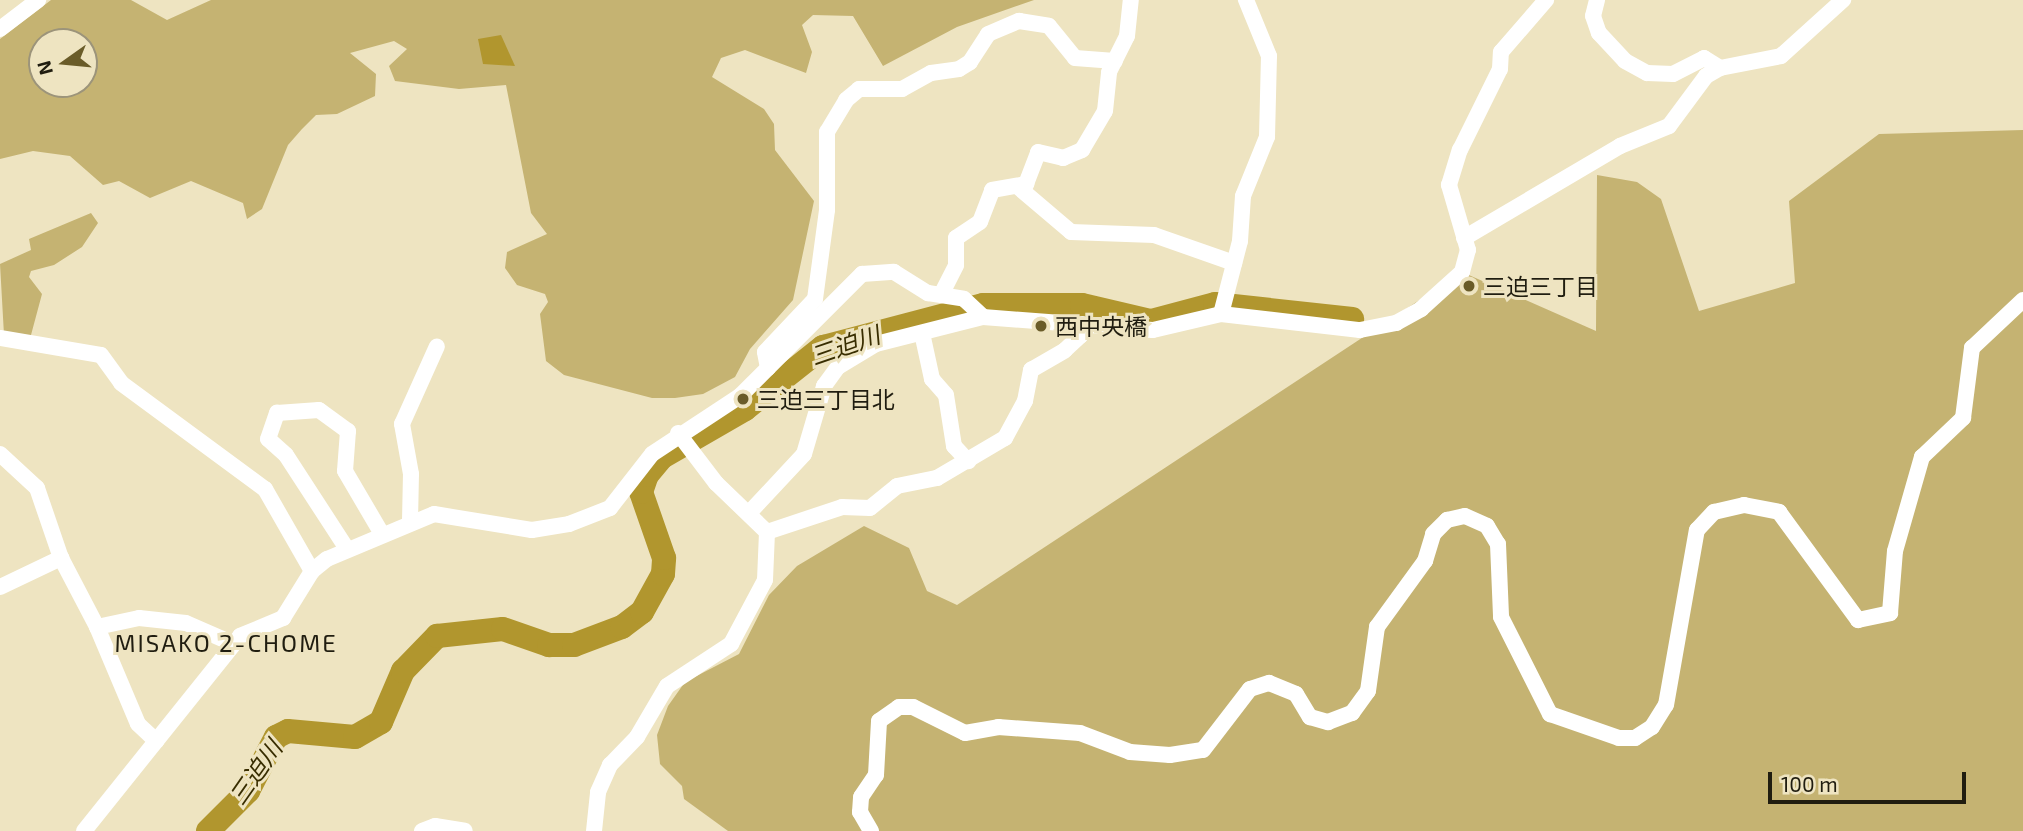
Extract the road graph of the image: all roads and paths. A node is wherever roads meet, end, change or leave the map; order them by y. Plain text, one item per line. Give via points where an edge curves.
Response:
1 (38, 0) edge
2 (1131, 0) edge
3 (1246, 0) edge
4 (1546, 0) edge
5 (1597, 0) edge
6 (1843, 0) edge
7 (0, 29) edge
8 (1115, 61) junction
9 (1720, 68) junction
10 (1017, 186) junction
11 (1464, 238) junction
12 (1234, 263) junction
13 (942, 293) junction
14 (2023, 300) edge
15 (1223, 308) junction
16 (974, 309) junction
17 (1083, 324) junction
18 (922, 334) junction
19 (0, 338) edge
20 (437, 346) dead end
21 (768, 368) junction
22 (683, 440) junction
23 (0, 454) edge
24 (968, 461) junction
25 (750, 512) junction
26 (410, 521) junction
27 (767, 532) junction
28 (382, 534) junction
29 (347, 550) junction
30 (61, 558) junction
31 (312, 571) junction
32 (0, 587) edge
33 (97, 627) junction
34 (234, 644) junction
35 (156, 741) junction
36 (84, 831) edge
37 (422, 831) edge
38 (465, 831) edge
39 (594, 831) edge
40 (871, 831) edge

1 - 7 street
2 - 8 street via 1127,36
3 - 12 street via 1269,56 1267,137 1243,196
4 - 11 street via 1501,52 1500,69 1460,150 1449,185
5 - 9 street via 1594,16 1599,33 1625,61 1673,75 1704,58
6 - 9 street via 1781,56
8 - 10 street via 1105,111 1082,150 1063,158 1038,152 1032,156 1029,180
8 - 21 street via 1075,58 1049,26 1019,21 988,34 970,62 959,69 931,74 902,89 859,89 831,117 827,132 827,210 815,299 765,352
9 - 11 street via 1706,76 1669,126 1619,146
10 - 12 street via 1071,232 1154,235
10 - 13 street via 992,190 980,222 956,238 956,265
11 - 15 street via 1468,250 1462,272 1421,309 1396,323 1360,330
12 - 15 street
13 - 16 street
13 - 21 street via 918,289 894,272 862,274
14 - 40 street via 1972,348 1963,418 1922,457 1895,551 1890,613 1858,620 1779,512 1744,505 1714,512 1697,530 1666,705 1652,727 1635,738 1619,738 1550,714 1501,617 1498,544 1487,526 1465,516 1447,520 1433,534 1425,561 1377,627 1368,691 1352,713 1328,722 1310,717 1296,694 1269,683 1250,689 1219,736 1203,750 1170,755 1130,752 1080,733 998,727 965,733 913,708 899,707 880,721 876,775 861,797 860,812
15 - 17 street via 1153,330
16 - 17 street
16 - 18 street
17 - 24 street via 1080,336 1065,350 1031,370 1025,401 1005,438
18 - 24 street via 932,379 946,395 954,446
18 - 25 street via 876,344 838,367 824,386 804,454
19 - 31 street via 101,355 121,383 265,489
20 - 26 street via 402,424 410,466
21 - 22 street
22 - 25 street
22 - 26 street via 652,454 610,508 569,524 532,530 434,514
23 - 30 street via 37,488
24 - 27 street via 937,478 904,482 870,508 842,507
25 - 27 street
26 - 28 street
27 - 39 street via 765,580 732,644 667,686 637,737 610,765 598,792
28 - 29 street
28 - 29 street via 345,471 348,431 319,410 277,413 268,439 286,455
29 - 31 street
30 - 32 street
30 - 33 street
31 - 34 street via 290,612
33 - 34 street via 139,618 186,623
33 - 35 street via 138,724
34 - 35 street
35 - 36 street
37 - 38 street via 435,826

